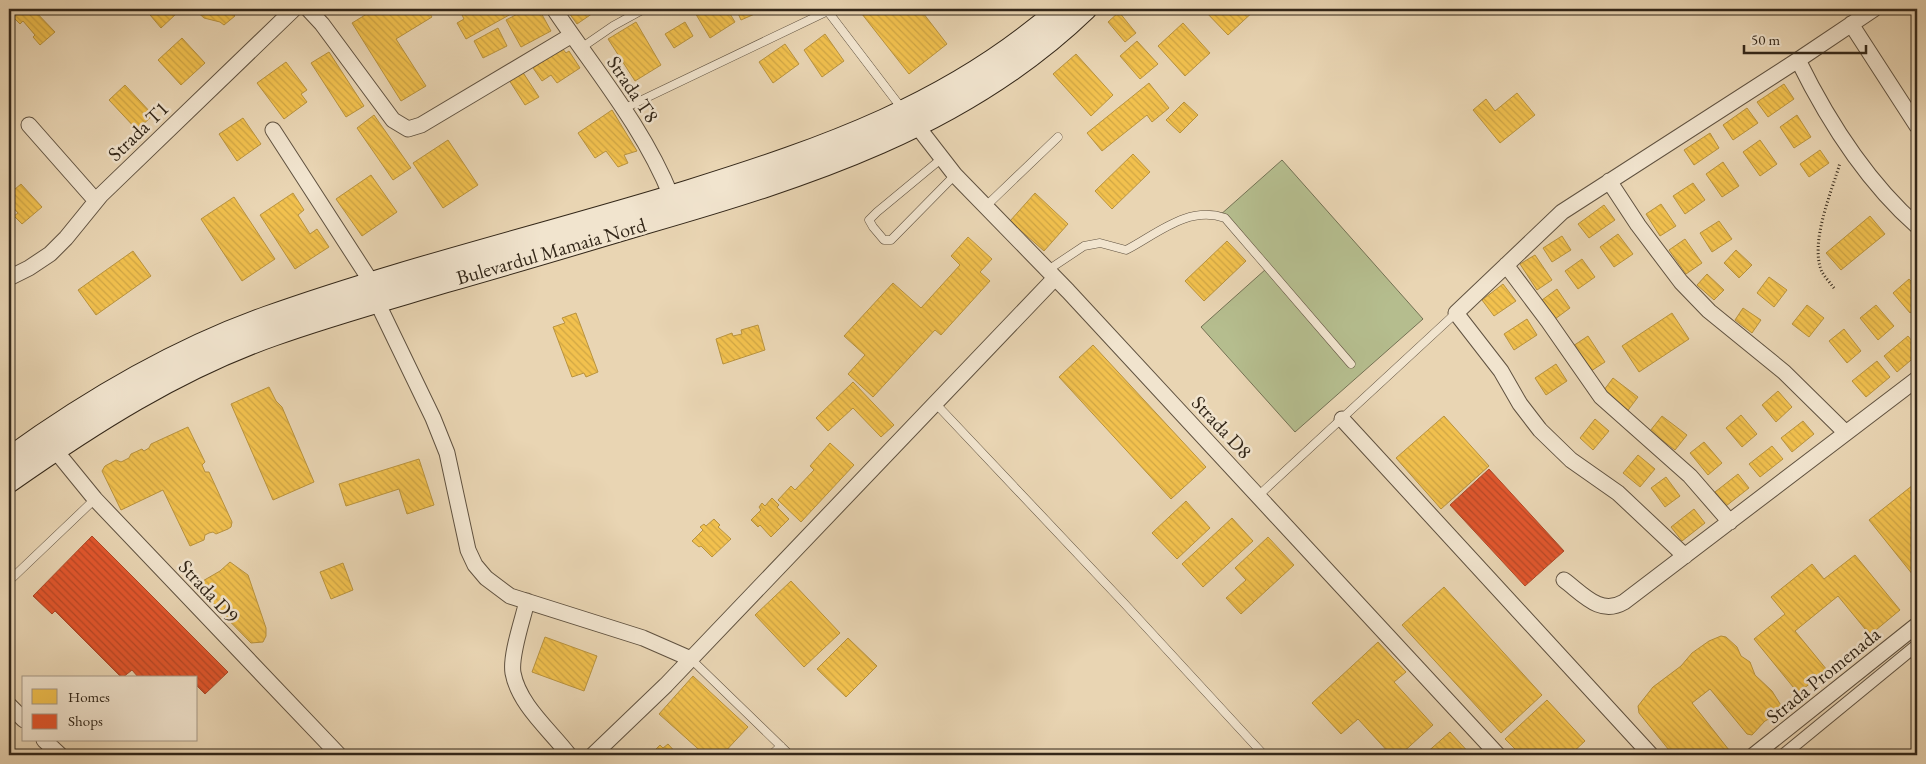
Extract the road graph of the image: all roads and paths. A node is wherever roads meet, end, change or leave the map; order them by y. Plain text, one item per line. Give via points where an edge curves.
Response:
1 (294, 9) edge
2 (308, 9) edge
3 (554, 9) edge
4 (644, 9) edge
5 (1059, 9) edge
6 (1086, 9) edge
7 (1874, 9) edge
8 (827, 10) edge
9 (1851, 24) junction
10 (572, 35) junction
11 (581, 48) junction
12 (1798, 60) junction
13 (623, 109) junction
14 (910, 119) junction
15 (29, 125) dead end
16 (1917, 126) edge
17 (274, 130) dead end
18 (1058, 137) dead end
19 (1846, 143) junction
20 (941, 159) junction
21 (955, 175) junction
22 (1610, 181) junction
23 (671, 196) junction
24 (96, 201) junction
25 (985, 207) junction
26 (1917, 226) edge
27 (1506, 265) junction
28 (1052, 274) junction
29 (9, 278) edge
30 (1834, 288) dead end
31 (374, 293) junction
32 (1456, 313) junction
33 (1351, 364) dead end
34 (1917, 379) edge
35 (936, 404) junction
36 (1342, 419) junction
37 (1846, 433) junction
38 (55, 450) junction
39 (9, 458) edge
40 (9, 482) edge
41 (1258, 496) junction
42 (95, 499) junction
43 (1730, 522) junction
44 (1685, 556) junction
45 (1564, 580) dead end
46 (9, 581) edge
47 (527, 601) junction
48 (1917, 625) edge
49 (1917, 645) edge
50 (692, 659) junction
51 (9, 705) edge
52 (22, 718) edge
53 (46, 742) edge
54 (781, 746) junction
55 (60, 755) edge
56 (339, 755) edge
57 (569, 755) edge
58 (593, 755) edge
59 (772, 755) edge
60 (790, 755) edge
61 (1264, 755) edge
62 (1498, 755) edge
63 (1651, 755) edge
64 (1754, 755) edge
65 (1783, 755) edge

1 - 24 street, Strada T1
2 - 10 street via 393,120 408,129 421,125
3 - 10 street, Strada T8
4 - 11 lane
5 - 14 main road, Bulevardul Mamaia Nord
6 - 14 main road, Bulevardul Mamaia Nord via 1000,80
7 - 9 street
8 - 13 lane
8 - 14 lane
9 - 12 street
9 - 16 street
10 - 11 street, Strada T8
11 - 13 street, Strada T8
12 - 19 street
12 - 22 street
13 - 23 street, Strada T8 via 663,174
14 - 20 street, Strada D8
14 - 23 main road, Bulevardul Mamaia Nord via 872,126 801,154
14 - 31 main road, Bulevardul Mamaia Nord via 860,152 722,200
15 - 24 street
17 - 31 street
18 - 25 lane
19 - 26 street via 1879,189
19 - 30 path via 1820,227 1822,272
20 - 21 street, Strada D8
20 - 21 lane via 877,212 869,220 872,227 884,240 892,240
21 - 25 street, Strada D8
22 - 27 street via 1562,212
22 - 37 street via 1682,282 1709,311 1784,372
23 - 31 main road, Bulevardul Mamaia Nord
24 - 29 street, Strada T1 via 50,254
25 - 28 street, Strada D8
27 - 32 street
27 - 43 street via 1601,397 1690,476
28 - 33 lane via 1084,246 1100,243 1126,250 1170,224 1200,214 1212,214 1225,218
28 - 35 street
28 - 41 street, Strada D8
31 - 38 main road, Bulevardul Mamaia Nord via 196,368 142,395
31 - 39 main road, Bulevardul Mamaia Nord via 267,317 179,354 85,406
31 - 47 street via 447,452 468,550 475,565 510,596
32 - 36 lane
32 - 44 street via 1501,371 1540,430 1571,460 1618,493
34 - 37 street
35 - 50 street
35 - 61 lane
36 - 41 lane
36 - 63 street
37 - 43 street
38 - 40 main road, Bulevardul Mamaia Nord
38 - 42 street, Strada D9
41 - 62 street, Strada D8
42 - 46 lane
42 - 56 street, Strada D9
43 - 44 street
44 - 45 street via 1616,607 1598,605
47 - 50 street via 644,638
47 - 57 street via 513,672 522,697
48 - 64 street, Strada Promenada
49 - 65 street
50 - 54 lane
50 - 58 street
51 - 52 street
53 - 55 street
54 - 59 lane
54 - 60 lane

